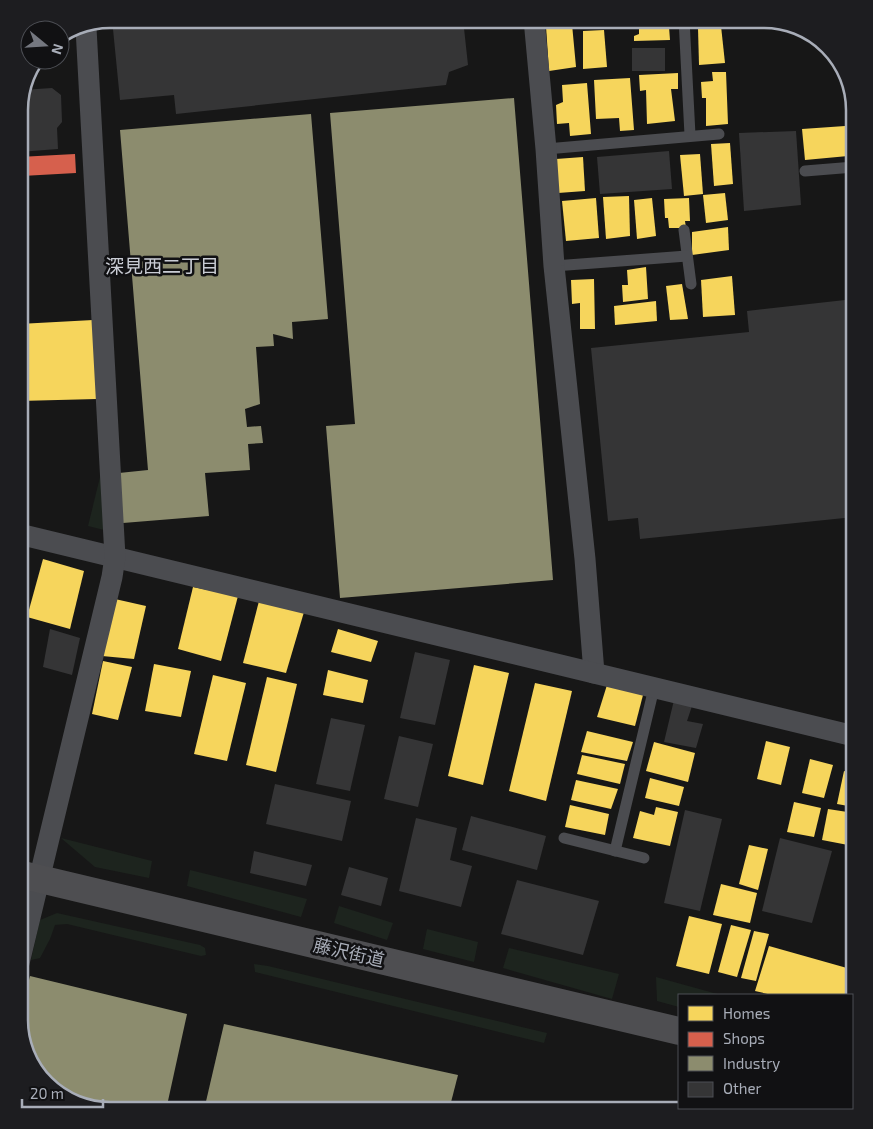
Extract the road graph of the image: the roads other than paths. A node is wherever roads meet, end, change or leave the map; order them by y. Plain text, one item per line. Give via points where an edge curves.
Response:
1 (535, 28) edge
2 (684, 28) edge
3 (86, 31) edge
4 (719, 134) dead end
5 (690, 136) junction
6 (546, 149) junction
7 (846, 168) edge
8 (805, 171) dead end
9 (684, 230) dead end
10 (687, 256) junction
11 (554, 266) junction
12 (691, 284) dead end
13 (28, 536) edge
14 (115, 558) junction
15 (594, 673) junction
16 (654, 688) junction
17 (846, 734) edge
18 (564, 838) dead end
19 (614, 851) junction
20 (644, 858) dead end
21 (29, 876) edge
22 (678, 1031) edge

1 - 6 street
2 - 5 lane
3 - 14 street
4 - 5 lane
5 - 6 lane
6 - 11 street
7 - 8 lane
9 - 10 lane
10 - 11 lane
10 - 12 lane
11 - 15 street
13 - 14 street
14 - 15 street
14 - 21 street via 110,587
15 - 16 street
16 - 17 street
16 - 19 lane
18 - 19 lane
19 - 20 lane
21 - 22 highway, 藤沢街道

